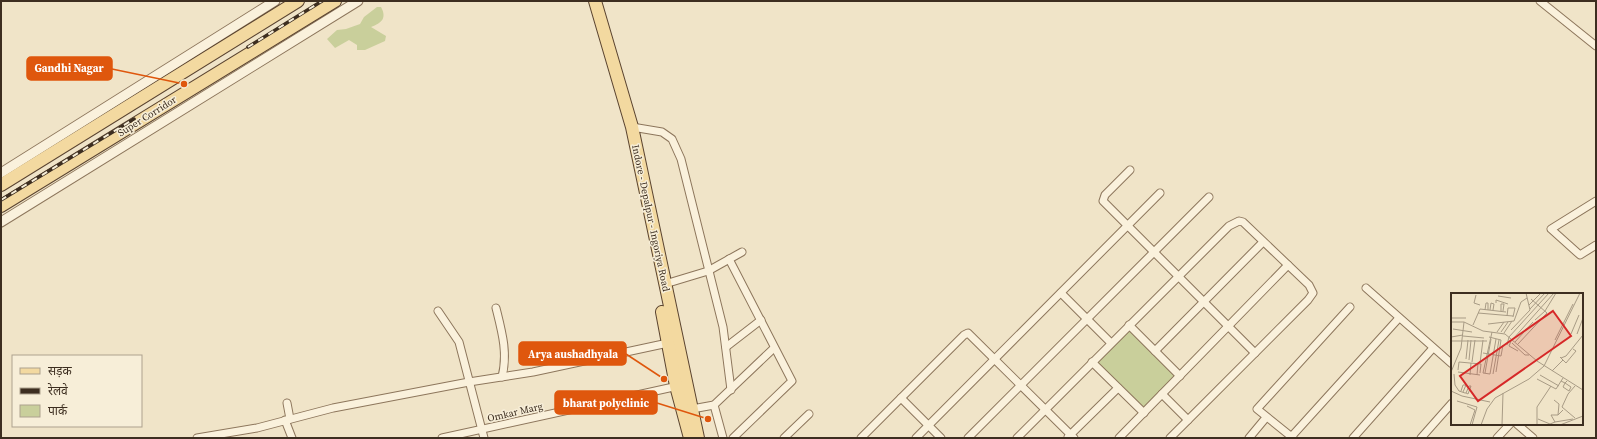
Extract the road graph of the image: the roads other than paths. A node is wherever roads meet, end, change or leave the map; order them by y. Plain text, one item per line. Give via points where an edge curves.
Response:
1 (275, 1) edge
2 (298, 1) edge
3 (335, 1) edge
4 (358, 1) edge
5 (588, 1) edge
6 (595, 1) edge
7 (1540, 1) edge
8 (1596, 46) edge
9 (632, 127) junction
10 (1130, 170) dead end
11 (1, 172) edge
12 (1, 185) edge
13 (1160, 193) dead end
14 (1209, 197) dead end
15 (1596, 200) edge
16 (1, 206) edge
17 (1, 222) edge
18 (1128, 226) junction
19 (1263, 242) junction
20 (1596, 245) edge
21 (742, 252) dead end
22 (1153, 252) junction
23 (729, 258) junction
24 (1288, 265) junction
25 (708, 271) junction
26 (1178, 276) junction
27 (665, 284) junction
28 (1366, 288) dead end
29 (1061, 293) junction
30 (1204, 302) junction
31 (1350, 307) dead end
32 (496, 308) dead end
33 (438, 311) dead end
34 (1399, 318) junction
35 (1088, 319) junction
36 (761, 320) junction
37 (1129, 326) junction
38 (1229, 327) junction
39 (668, 343) junction
40 (1111, 343) junction
41 (726, 347) junction
42 (774, 348) junction
43 (1433, 348) junction
44 (1155, 351) junction
45 (1255, 353) junction
46 (995, 360) junction
47 (1092, 362) junction
48 (1451, 363) edge
49 (1180, 376) junction
50 (502, 377) junction
51 (469, 382) junction
52 (681, 385) junction
53 (1021, 386) junction
54 (1118, 388) junction
55 (731, 390) junction
56 (1162, 394) junction
57 (901, 398) junction
58 (287, 403) dead end
59 (1451, 404) edge
60 (714, 405) junction
61 (692, 410) junction
62 (1045, 410) junction
63 (1144, 413) junction
64 (809, 414) dead end
65 (288, 420) junction
66 (1188, 420) junction
67 (1264, 420) dead end
68 (929, 425) junction
69 (1509, 425) edge
70 (1518, 425) edge
71 (482, 430) junction
72 (1070, 437) edge
73 (1292, 437) edge
74 (197, 438) edge
75 (292, 438) edge
76 (442, 438) edge
77 (484, 438) edge
78 (690, 438) edge
79 (723, 438) edge
80 (733, 438) edge
81 (784, 438) edge
82 (862, 438) edge
83 (916, 438) edge
84 (941, 438) edge
85 (968, 438) edge
86 (1017, 438) edge
87 (1119, 438) edge
88 (1170, 438) edge
89 (1249, 438) edge
90 (1353, 438) edge
91 (1421, 438) edge
92 (1497, 438) edge
93 (1533, 438) edge

1 - 11 street
2 - 12 main road, Super Corridor
3 - 16 main road, Super Corridor
4 - 17 street
5 - 39 main road, Indore - Depalpur - Ingoriya Road via 622,118
6 - 9 main road, Indore - Depalpur - Ingoriya Road
7 - 8 street
9 - 25 street via 662,132 672,139 681,159
9 - 27 main road, Indore - Depalpur - Ingoriya Road
10 - 18 street via 1105,195 1103,201
13 - 18 street
14 - 22 street
15 - 20 street via 1551,229 1580,255
18 - 22 street
18 - 29 street
19 - 24 street
19 - 26 street via 1242,222 1234,221
19 - 30 street
21 - 23 street
22 - 26 street
22 - 35 street
23 - 25 street
23 - 36 street
24 - 38 street
24 - 45 street via 1309,285 1313,293
25 - 27 street
25 - 41 street
26 - 30 street
26 - 37 street
27 - 52 main road, Indore - Depalpur - Ingoriya Road
28 - 34 street
29 - 35 street
29 - 46 street
30 - 38 street
30 - 44 street
31 - 73 street via 1257,409
32 - 50 street via 505,350
33 - 51 street via 459,342
34 - 43 street
34 - 73 street
35 - 40 street
35 - 53 street
36 - 41 street
36 - 42 street
37 - 40 street
37 - 44 street
38 - 45 street
38 - 49 street
39 - 50 street
39 - 52 main road, Indore - Depalpur - Ingoriya Road
40 - 47 street
41 - 55 street
42 - 55 street
42 - 80 street via 792,381
43 - 48 street
43 - 90 street
44 - 49 street
45 - 66 street
46 - 53 street
46 - 57 street via 968,333
46 - 68 street
47 - 54 street
47 - 62 street
49 - 56 street
50 - 51 street
51 - 65 street via 333,408
51 - 71 street
52 - 61 main road, Indore - Depalpur - Ingoriya Road
52 - 71 street, Omkar Marg
52 - 78 main road, Indore - Depalpur - Ingoriya Road
53 - 62 street
53 - 85 street
54 - 63 street
54 - 72 street
55 - 60 street
56 - 63 street
56 - 66 street
57 - 68 street
57 - 82 street
58 - 65 street
59 - 91 street
60 - 61 street
60 - 79 street
61 - 78 main road, Indore - Depalpur - Ingoriya Road
62 - 72 street
62 - 86 street
63 - 87 street
64 - 81 street
65 - 74 street
65 - 75 street
66 - 88 street
67 - 89 street
68 - 83 street
68 - 84 street
69 - 92 street
70 - 93 street
71 - 76 street, Omkar Marg
71 - 77 street

